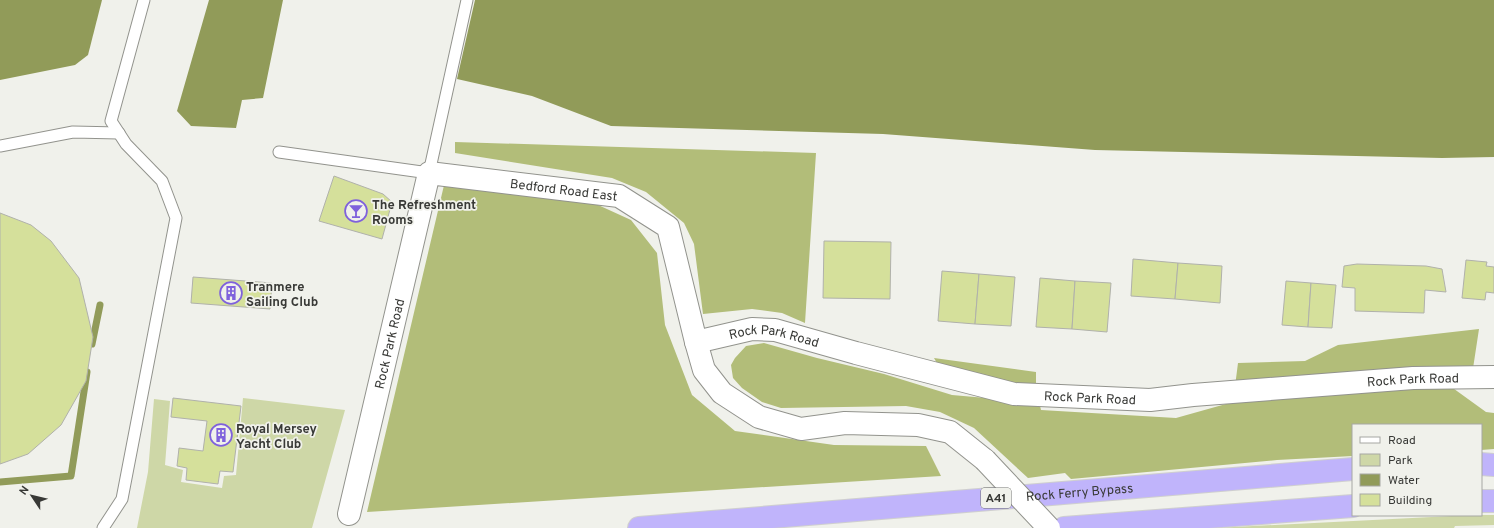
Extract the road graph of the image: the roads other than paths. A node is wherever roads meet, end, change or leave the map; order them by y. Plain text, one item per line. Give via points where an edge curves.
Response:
1 (144, 0) edge
2 (467, 0) edge
3 (119, 133) junction
4 (0, 146) edge
5 (279, 152) dead end
6 (429, 173) junction
7 (696, 342) junction
8 (1494, 377) edge
9 (1482, 464) edge
10 (1494, 465) edge
11 (1352, 469) edge
12 (1482, 501) edge
13 (1494, 501) edge
14 (1352, 506) edge
15 (349, 514) dead end
16 (103, 528) edge
17 (639, 528) edge
18 (1049, 528) edge
19 (1064, 528) edge

1 - 3 lane via 111,121
2 - 6 lane
3 - 4 lane via 73,132
3 - 16 lane via 126,144 162,181 176,218 122,499
5 - 6 lane
6 - 7 street, Bedford Road East via 618,196 668,227
6 - 15 street, Rock Park Road
7 - 8 street, Rock Park Road via 752,328 775,330 1014,394 1150,400 1413,378
7 - 18 street, Bedford Road East, bridge via 704,370 722,393 759,417 801,429 845,423 918,426 950,432 985,460
9 - 10 highway
11 - 17 highway, Rock Ferry Bypass / A41
12 - 13 highway
14 - 19 highway

